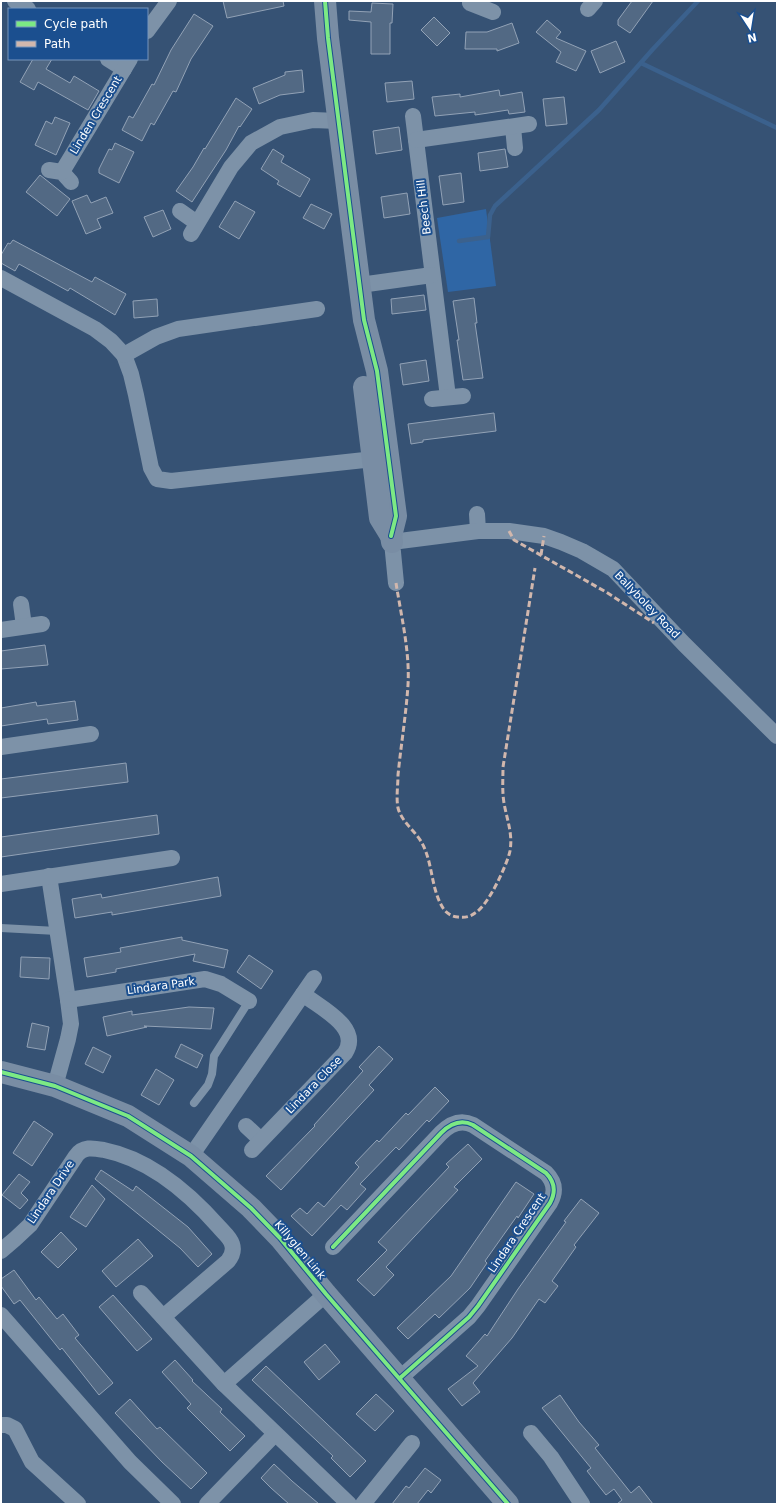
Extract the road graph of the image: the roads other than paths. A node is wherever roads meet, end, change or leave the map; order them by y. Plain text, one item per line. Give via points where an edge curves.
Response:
1 (10, 1) edge
2 (15, 1) edge
3 (169, 1) edge
4 (325, 1) edge
5 (470, 1) edge
6 (1, 5) edge
7 (26, 8) edge
8 (493, 12) dead end
9 (148, 30) edge
10 (112, 60) edge
11 (127, 64) edge
12 (413, 116) dead end
13 (338, 121) junction
14 (529, 124) dead end
15 (513, 126) junction
16 (416, 140) junction
17 (515, 148) dead end
18 (61, 175) dead end
19 (180, 211) dead end
20 (432, 274) junction
21 (1, 278) edge
22 (360, 285) junction
23 (316, 309) dead end
24 (124, 356) junction
25 (432, 399) dead end
26 (380, 458) junction
27 (477, 514) dead end
28 (478, 531) junction
29 (391, 539) junction
30 (396, 583) dead end
31 (21, 604) dead end
32 (42, 624) dead end
33 (24, 626) junction
34 (1, 630) edge
35 (91, 734) dead end
36 (777, 736) edge
37 (1, 747) edge
38 (172, 858) dead end
39 (49, 876) junction
40 (1, 884) edge
41 (1, 928) edge
42 (57, 931) junction
43 (314, 978) dead end
44 (303, 994) junction
45 (68, 1000) junction
46 (249, 1000) joint
47 (1, 1072) edge
48 (55, 1086) junction
49 (194, 1103) dead end
50 (246, 1126) dead end
51 (190, 1156) junction
52 (333, 1247) dead end
53 (1, 1251) edge
54 (141, 1293) dead end
55 (326, 1294) junction
56 (1, 1315) edge
57 (163, 1317) junction
58 (400, 1378) junction
59 (224, 1384) junction
60 (4, 1425) edge
61 (532, 1433) dead end
62 (275, 1434) junction
63 (412, 1443) dead end
64 (78, 1504) edge
65 (173, 1504) edge
66 (207, 1504) edge
67 (349, 1504) edge
68 (363, 1504) edge
69 (508, 1504) edge
70 (582, 1504) edge

1 - 6 street
2 - 7 street
3 - 9 street
4 - 13 street
5 - 8 street
10 - 11 street
11 - 18 street, Linden Crescent
12 - 16 street, Beech Hill
13 - 19 street via 312,120 280,126 251,143 231,167 194,228
13 - 22 street
14 - 15 street
15 - 16 street
15 - 17 street
16 - 20 street, Beech Hill
20 - 22 street
20 - 25 street, Beech Hill via 456,396
21 - 24 street via 95,329 110,340
22 - 26 street via 364,320 362,373
23 - 24 street via 178,329 156,337
24 - 26 street via 135,388 151,468 157,478 171,481
26 - 29 street via 380,518
27 - 28 street
28 - 29 street, Ballyboley Road
28 - 36 street, Ballyboley Road via 508,531 544,536 582,551 613,569
29 - 30 street
31 - 33 street
32 - 33 street
33 - 34 street
35 - 37 street
38 - 39 street
39 - 40 street
39 - 42 street
41 - 42 lane
42 - 45 street
43 - 44 street
44 - 50 street, Lindara Close via 344,1026 349,1034 349,1045 345,1053 256,1145
44 - 51 street
45 - 46 street, Lindara Park via 205,980 221,984
45 - 48 street via 71,1024
46 - 49 lane via 214,1056 208,1085
47 - 48 street, Killyglen Link
48 - 51 street, Killyglen Link via 128,1116
51 - 55 street, Killyglen Link via 271,1228
52 - 58 street, Lindara Crescent via 441,1133 456,1123 465,1122 473,1125 546,1173 551,1180 554,1192 550,1202 478,1306 464,1322
53 - 57 street, Lindara Drive via 30,1225 80,1151 93,1148 124,1155 153,1170 182,1192 209,1216 232,1246 228,1261
54 - 57 street
55 - 58 street, Killyglen Link
55 - 59 street
56 - 65 street via 130,1462
57 - 59 street
58 - 69 street, Killyglen Link
59 - 62 street
60 - 64 street via 18,1432 32,1462
61 - 70 street
62 - 66 street
62 - 67 street
63 - 68 street

